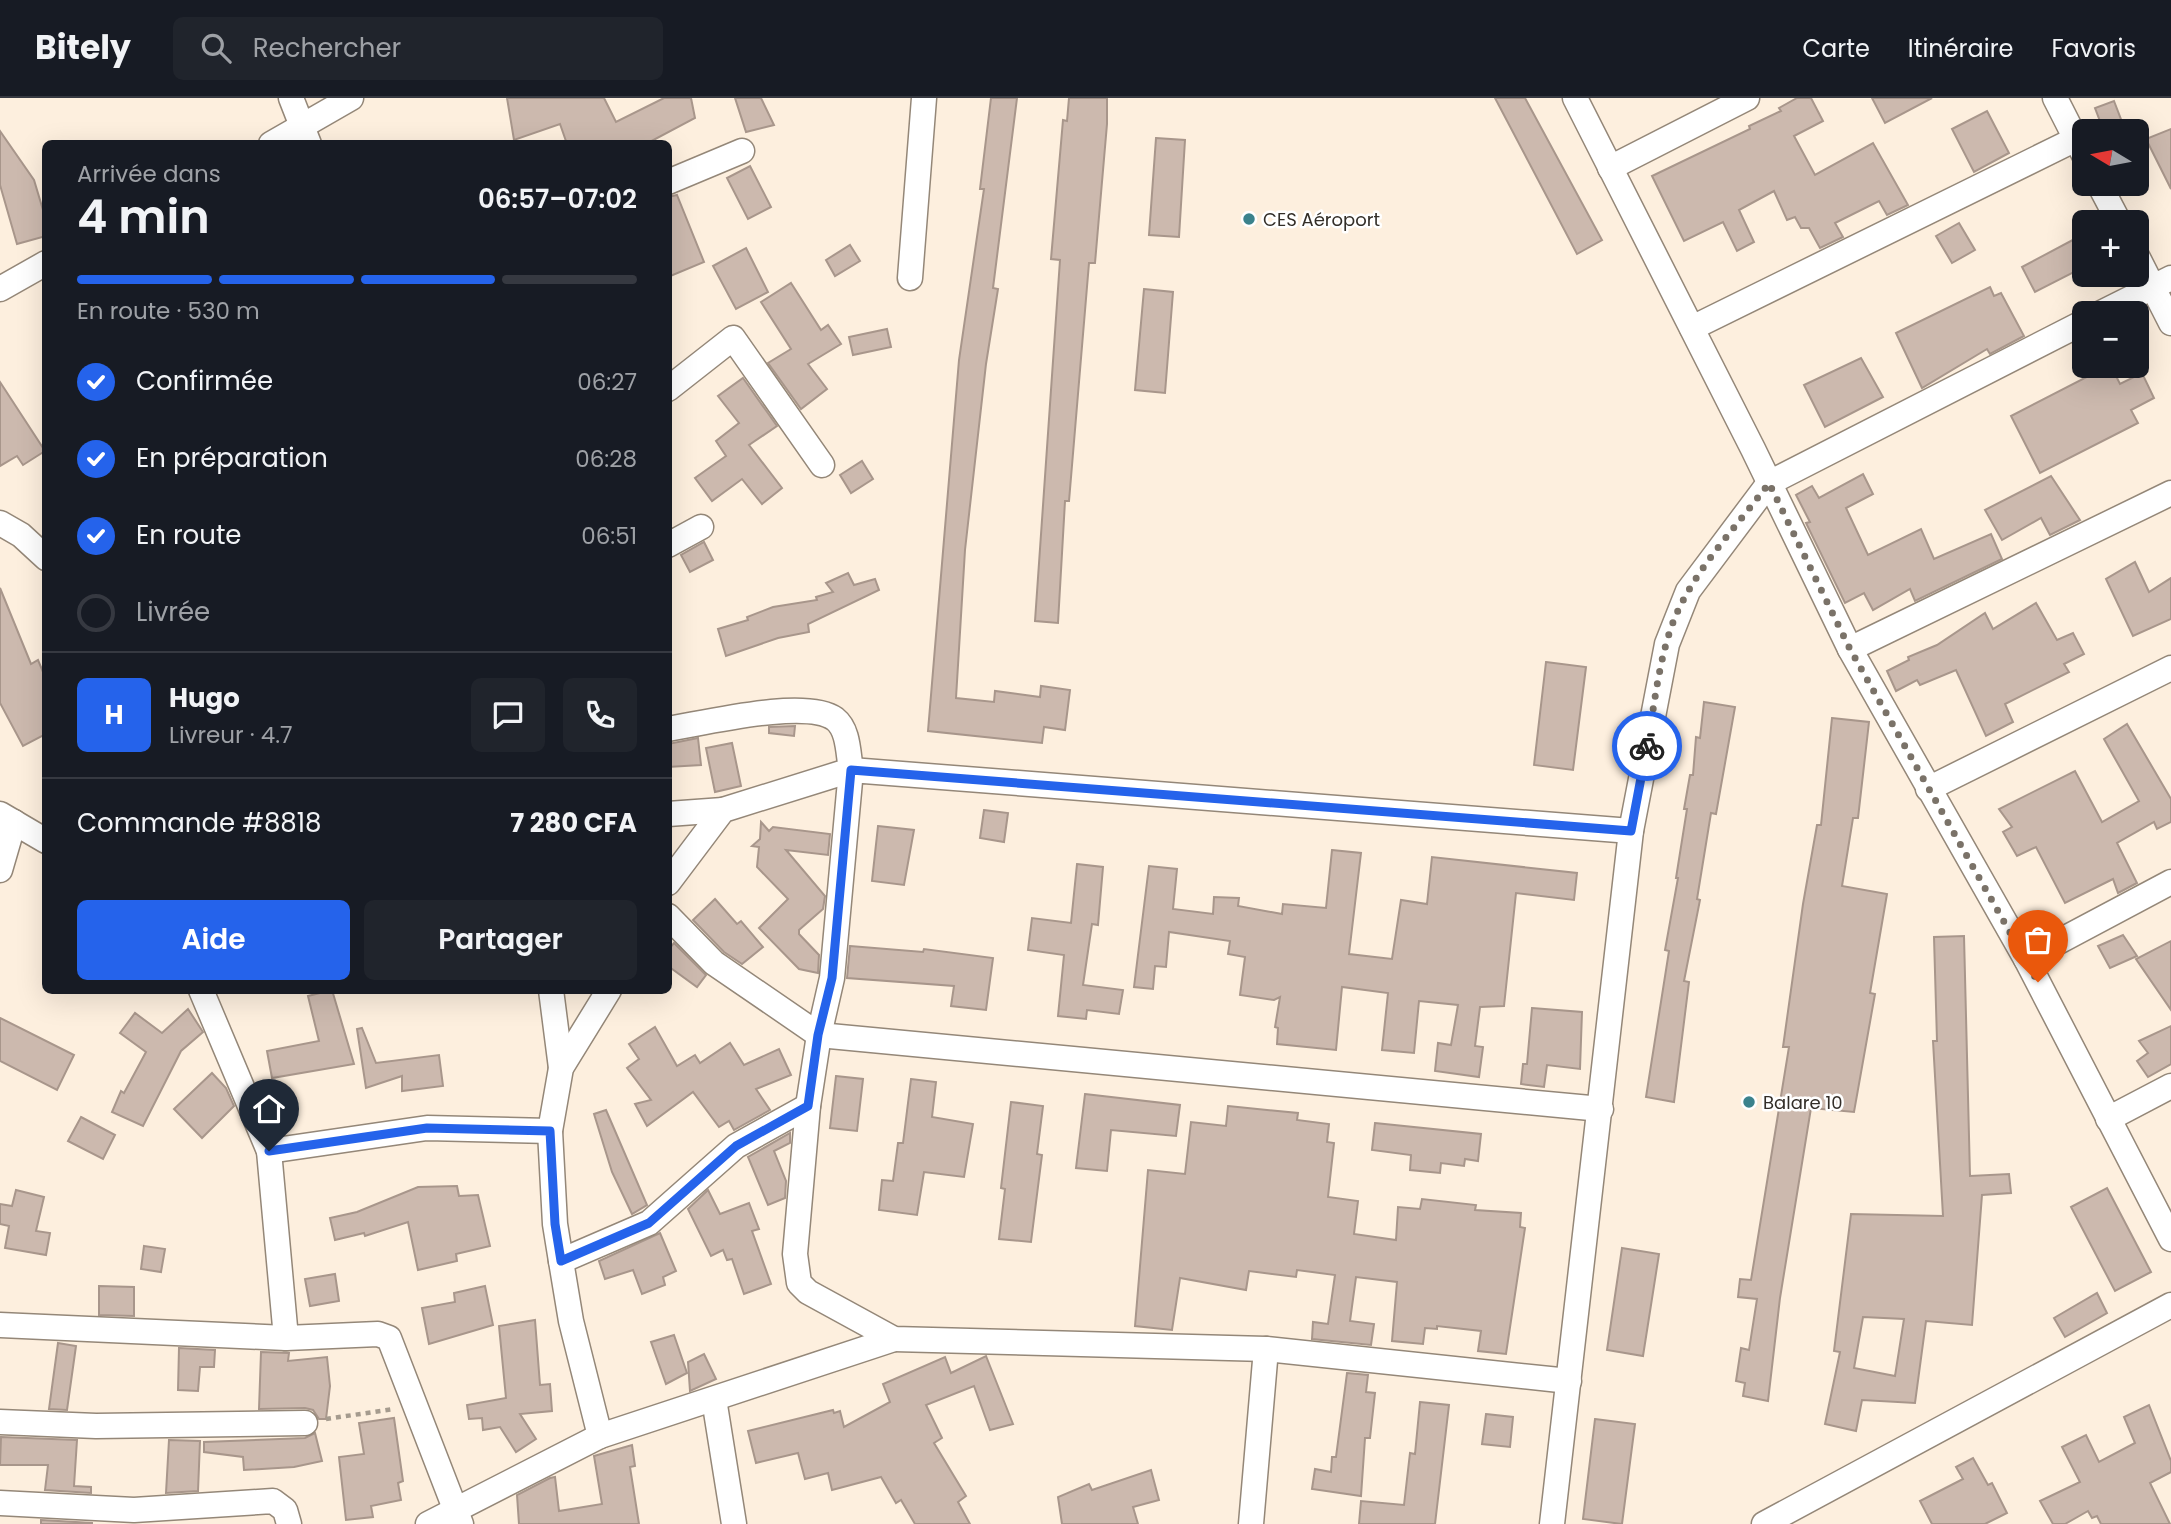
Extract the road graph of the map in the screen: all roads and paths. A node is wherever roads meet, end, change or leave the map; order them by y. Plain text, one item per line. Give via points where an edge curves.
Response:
1 (290, 98) edge
2 (351, 98) edge
3 (924, 98) edge
4 (1575, 98) edge
5 (1747, 98) edge
6 (2055, 98) edge
7 (2072, 131) edge
8 (306, 134) edge
9 (285, 140) edge
10 (742, 151) dead end
11 (2072, 151) edge
12 (1610, 168) junction
13 (672, 180) edge
14 (42, 265) edge
15 (2149, 268) edge
16 (910, 278) dead end
17 (2162, 282) edge
18 (0, 289) edge
19 (2125, 301) edge
20 (2171, 323) edge
21 (1692, 328) junction
22 (2072, 328) edge
23 (672, 386) edge
24 (822, 465) dead end
25 (1769, 483) junction
26 (2171, 492) edge
27 (0, 523) edge
28 (701, 527) dead end
29 (672, 543) edge
30 (42, 555) edge
31 (1850, 649) junction
32 (2171, 668) edge
33 (672, 728) edge
34 (851, 770) junction
35 (1928, 789) junction
36 (723, 810) junction
37 (672, 814) edge
38 (7, 818) edge
39 (1631, 831) junction
40 (42, 839) edge
41 (0, 870) edge
42 (672, 878) edge
43 (2171, 882) edge
44 (672, 920) edge
45 (2026, 959) junction
46 (203, 994) edge
47 (552, 994) edge
48 (607, 994) edge
49 (818, 1035) junction
50 (561, 1068) junction
51 (2171, 1086) edge
52 (808, 1106) junction
53 (1601, 1109) junction
54 (2108, 1119) junction
55 (550, 1131) junction
56 (269, 1151) junction
57 (2171, 1239) edge
58 (561, 1261) junction
59 (2171, 1305) edge
60 (0, 1325) edge
61 (286, 1338) junction
62 (894, 1339) junction
63 (1266, 1349) junction
64 (1569, 1381) junction
65 (715, 1399) junction
66 (415, 1406) junction
67 (0, 1422) edge
68 (305, 1423) joint
69 (600, 1436) junction
70 (0, 1503) edge
71 (458, 1516) edge
72 (1769, 1523) edge
73 (289, 1524) edge
74 (428, 1524) edge
75 (734, 1524) edge
76 (1251, 1524) edge
77 (1552, 1524) edge

1 - 8 street
2 - 8 street
3 - 16 street
4 - 12 street
5 - 12 street
6 - 7 street
8 - 9 street
10 - 13 street
11 - 21 street
12 - 21 street
14 - 18 street
15 - 17 street
17 - 19 street
17 - 20 street
21 - 25 street
22 - 25 street
23 - 24 street via 733,338
25 - 31 street
25 - 39 street via 1688,591 1676,615
26 - 31 street
27 - 30 street
28 - 29 street
31 - 35 street
32 - 35 street
33 - 34 street via 814,709 836,720 845,732
34 - 36 street
34 - 39 street
34 - 49 street via 832,978
35 - 45 street
36 - 37 street
36 - 42 street
38 - 40 street
38 - 41 street
39 - 53 street
43 - 45 street
44 - 49 street via 714,963
45 - 54 street
46 - 56 street
47 - 50 street
48 - 50 street
49 - 52 street
49 - 53 street
50 - 55 street
51 - 54 street
52 - 58 street via 736,1146 649,1223
52 - 62 street via 795,1254 799,1283
53 - 64 street
54 - 57 street
55 - 56 street via 427,1128
55 - 58 street
56 - 61 street
58 - 69 street
59 - 72 street
60 - 61 street
61 - 66 street via 384,1336 393,1344
62 - 63 street
62 - 65 street
63 - 64 street
63 - 76 street
64 - 77 street
65 - 69 street
65 - 75 street
66 - 68 path
66 - 71 street
67 - 68 street via 96,1426
69 - 71 street
70 - 73 street via 134,1510 273,1501 285,1510
71 - 74 street

